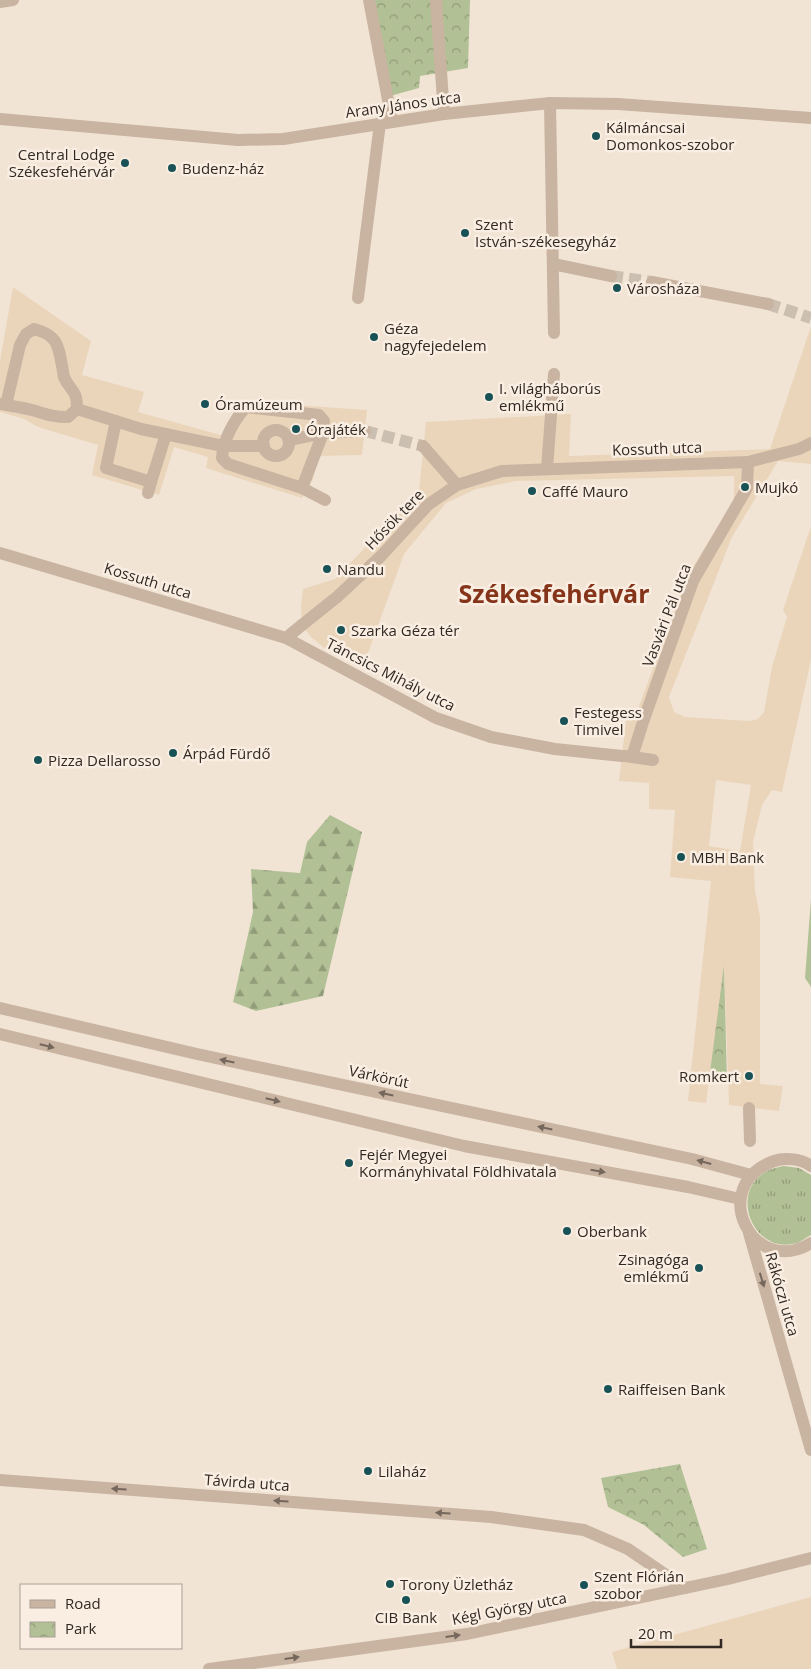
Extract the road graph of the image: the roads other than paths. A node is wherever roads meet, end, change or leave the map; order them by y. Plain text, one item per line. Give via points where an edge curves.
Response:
1 (13, 0) edge
2 (369, 0) edge
3 (436, 0) edge
4 (0, 2) edge
5 (550, 103) junction
6 (444, 114) junction
7 (811, 118) edge
8 (0, 119) edge
9 (386, 122) junction
10 (553, 264) junction
11 (611, 276) tunnel mouth
12 (652, 282) tunnel mouth
13 (358, 298) dead end
14 (768, 304) tunnel mouth
15 (554, 333) dead end
16 (554, 374) dead end
17 (3, 404) edge
18 (77, 409) junction
19 (116, 421) junction
20 (364, 431) tunnel mouth
21 (323, 433) junction
22 (166, 434) junction
23 (289, 440) junction
24 (811, 443) edge
25 (223, 446) junction
26 (264, 446) junction
27 (423, 446) tunnel mouth
28 (748, 462) junction
29 (567, 468) joint
30 (547, 469) junction
31 (457, 485) junction
32 (302, 488) junction
33 (325, 500) dead end
34 (0, 554) edge
35 (286, 638) junction
36 (627, 756) junction
37 (652, 760) dead end
38 (0, 1008) edge
39 (0, 1034) edge
40 (749, 1108) dead end
41 (750, 1141) dead end
42 (811, 1166) edge
43 (751, 1175) junction
44 (740, 1200) junction
45 (749, 1233) junction
46 (811, 1243) edge
47 (811, 1450) edge
48 (0, 1480) edge
49 (811, 1558) edge
50 (685, 1588) junction
51 (209, 1669) edge

1 - 4 street
2 - 9 street
3 - 6 street
5 - 6 street, Arany János utca
5 - 7 street, Arany János utca via 618,104
5 - 10 street
6 - 9 street, Arany János utca
8 - 9 street, Arany János utca via 238,140 283,139
9 - 13 street
10 - 11 street
10 - 15 street
12 - 14 street
16 - 30 street
17 - 18 street via 54,418 68,417
17 - 18 street via 20,345 26,334 34,329 47,332 55,340 64,377 77,396
18 - 19 street
19 - 22 street
19 - 22 street via 106,468 150,488
20 - 21 street
21 - 23 street
21 - 25 street via 324,421 319,415 246,407
21 - 32 street
22 - 25 street
23 - 26 street via 288,448 282,454 269,453
23 - 26 street via 285,434 274,430 264,438
24 - 28 street, Kossuth utca
25 - 26 street
25 - 32 street via 222,458 228,464
27 - 31 street
28 - 29 street, Kossuth utca
28 - 36 street, Vasvári Pál utca via 747,488 693,581
29 - 30 street, Hősök tere
30 - 31 street, Hősök tere via 502,471
31 - 35 street, Hősök tere via 429,504 381,556
32 - 33 street
34 - 35 street, Kossuth utca
35 - 36 street, Táncsics Mihály utca via 436,718 472,731 555,749
36 - 37 street, Táncsics Mihály utca
43 -> 38 street, Várkörút via 692,1159 197,1054
39 -> 44 street via 464,1146 688,1187
40 - 41 street
42 - 43 street via 793,1159 778,1160 763,1165
43 - 44 street
44 - 45 street via 740,1212
45 - 46 street via 760,1244 774,1250 788,1251
45 -> 47 street, Rákóczi utca
50 -> 48 street, Távirda utca via 628,1549 584,1530 491,1517
49 - 50 street, Kégl György utca
51 -> 50 street, Kégl György utca via 467,1634

